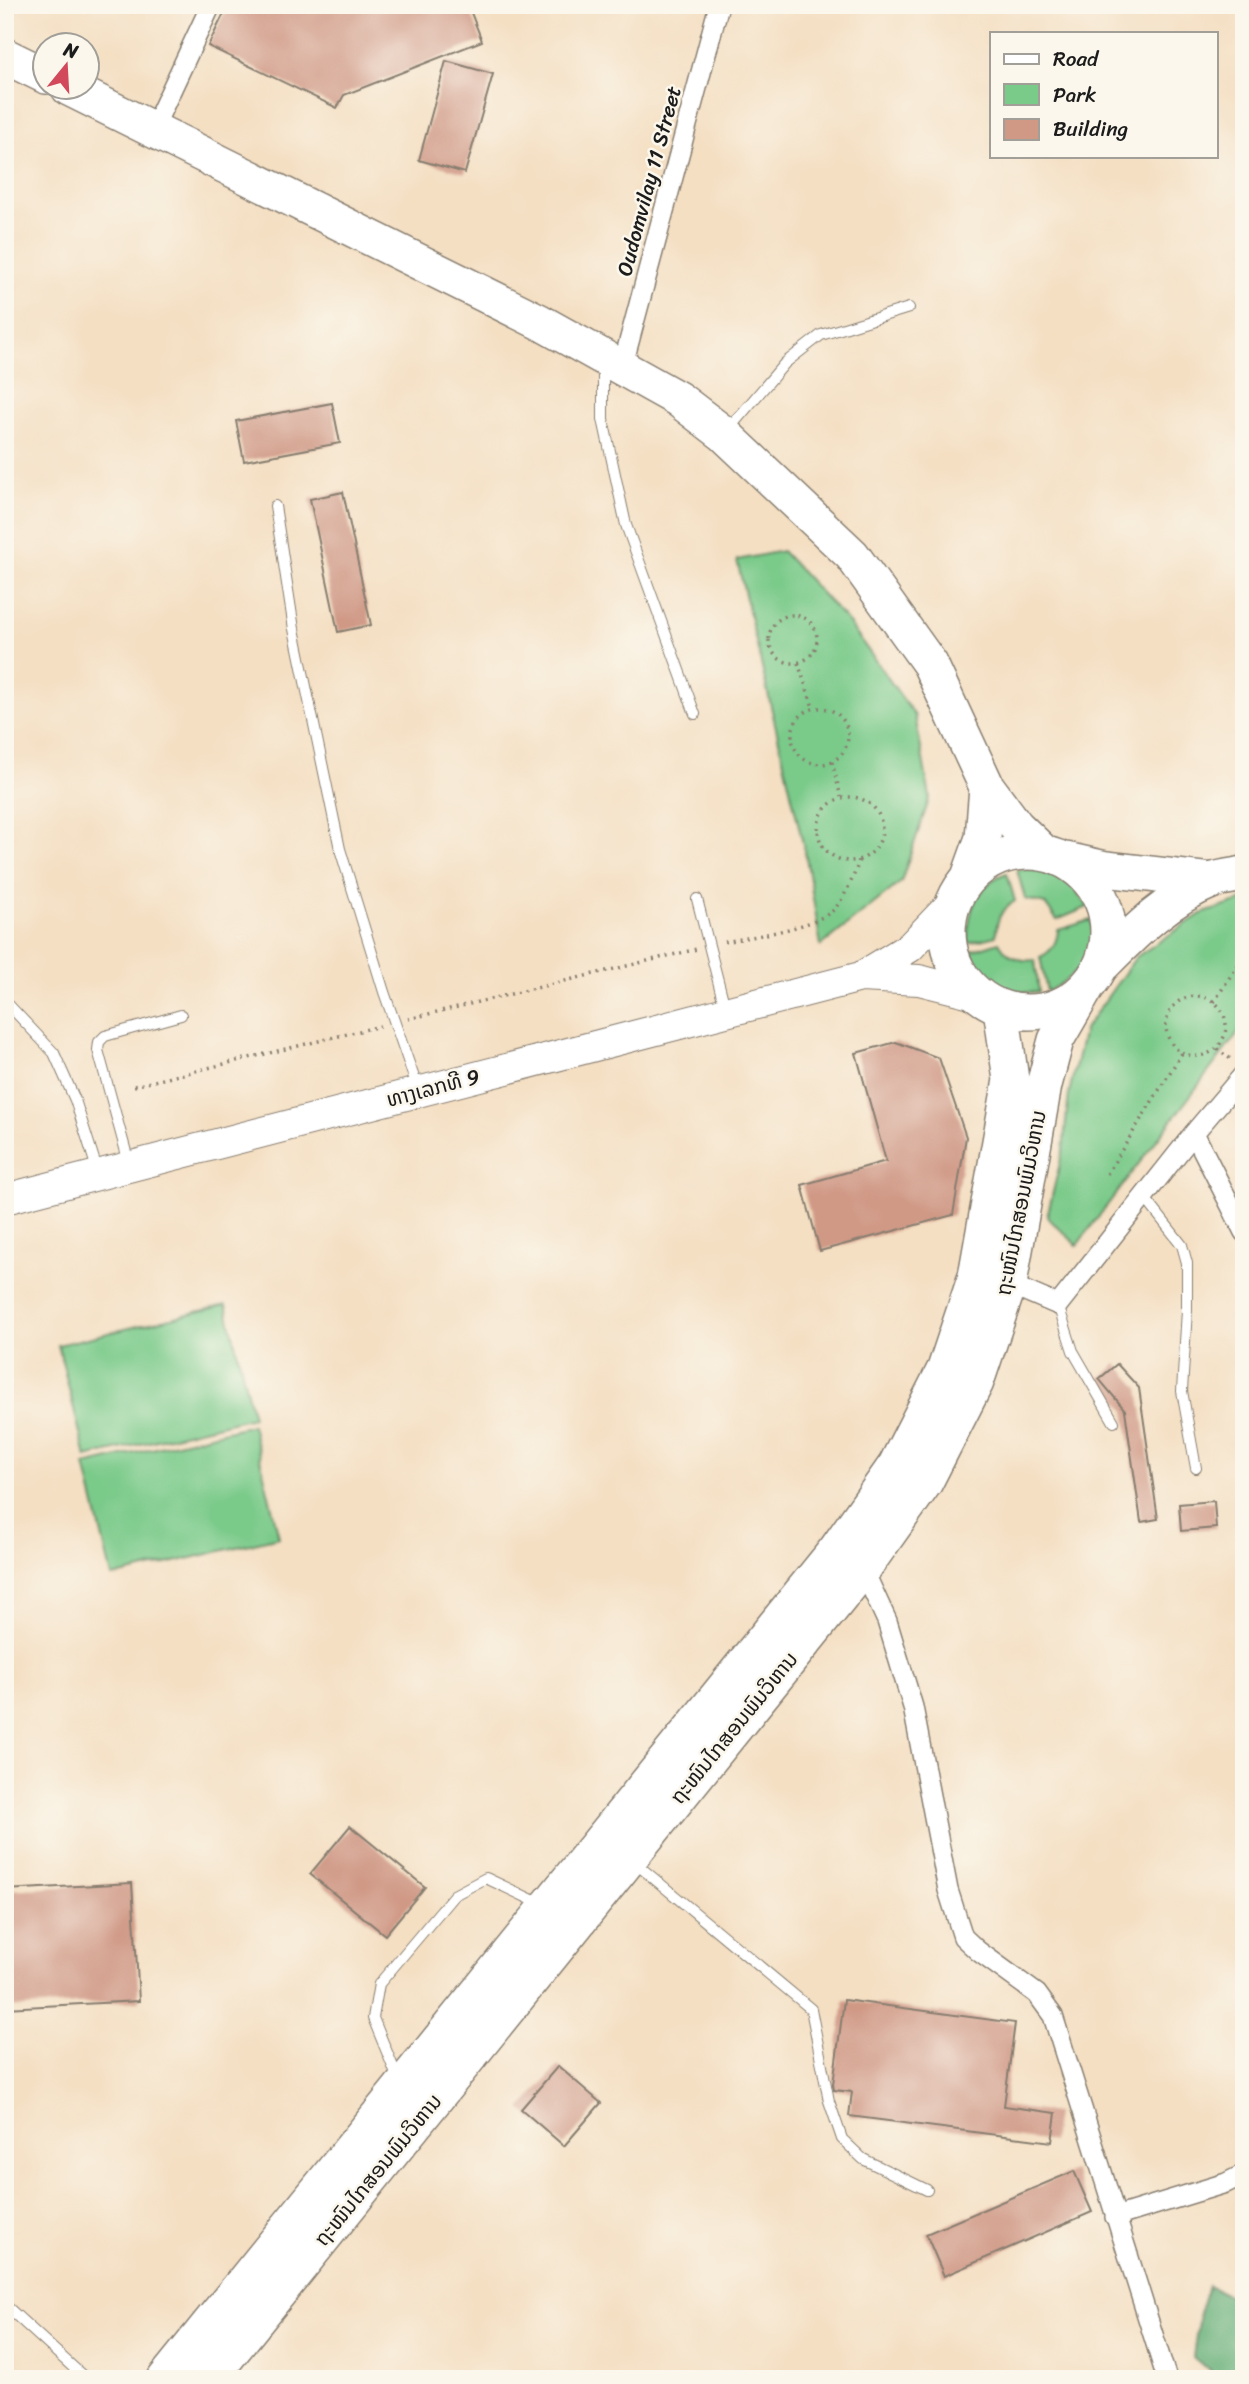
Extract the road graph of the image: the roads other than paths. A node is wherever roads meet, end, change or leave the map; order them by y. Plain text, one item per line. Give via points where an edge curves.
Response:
1 (211, 5) edge
2 (719, 5) edge
3 (5, 56) edge
4 (32, 69) edge
5 (98, 102) edge
6 (153, 129) junction
7 (909, 308) dead end
8 (613, 362) junction
9 (724, 434) junction
10 (275, 506) dead end
11 (695, 714) dead end
12 (987, 787) junction
13 (1053, 856) junction
14 (1228, 877) edge
15 (961, 889) junction
16 (697, 899) dead end
17 (861, 977) junction
18 (1094, 977) junction
19 (5, 1001) edge
20 (990, 1001) junction
21 (726, 1012) junction
22 (181, 1015) dead end
23 (1244, 1074) edge
24 (419, 1092) junction
25 (1194, 1133) junction
26 (130, 1167) junction
27 (99, 1175) junction
28 (1144, 1198) junction
29 (5, 1199) edge
30 (1244, 1232) edge
31 (1009, 1284) junction
32 (1058, 1306) junction
33 (1114, 1422) dead end
34 (1196, 1468) dead end
35 (850, 1560) junction
36 (628, 1858) junction
37 (561, 1914) junction
38 (401, 2088) junction
39 (1244, 2174) edge
40 (927, 2190) dead end
41 (1115, 2217) junction
42 (5, 2305) edge
43 (86, 2379) edge
44 (165, 2379) edge
45 (209, 2379) edge
46 (1167, 2379) edge

1 - 6 street
2 - 8 street, Oudomvilay 11 Street
3 - 4 highway
5 - 6 highway
6 - 8 highway
7 - 9 lane via 821,335 785,363
8 - 9 highway via 678,399
8 - 11 lane via 603,419 626,525
9 - 12 highway via 852,555 930,664
10 - 24 lane via 294,629 340,849
12 - 13 highway via 1016,826
12 - 15 highway via 983,838
13 - 14 highway via 1106,869
13 - 15 highway via 1016,852 991,861
13 - 18 highway via 1083,873 1099,893 1107,916 1108,942
14 - 18 highway via 1167,906 1136,931
15 - 17 main road, ທາງເລກທີ 9 via 910,947
15 - 20 highway via 948,926 950,952 961,976
16 - 21 lane
17 - 20 main road, ທາງເລກທີ 9 via 919,980
17 - 21 main road, ທາງເລກທີ 9
18 - 20 highway via 1068,1002 1046,1010 1023,1012
18 - 31 highway, ຖະໜົນໄກສອນພົມວິຫານ via 1056,1040
19 - 27 lane via 54,1053
20 - 35 highway, ຖະໜົນໄກສອນພົມວິຫານ via 1011,1080 976,1276 945,1368
21 - 24 main road, ທາງເລກທີ 9
22 - 26 lane via 105,1036 99,1042
23 - 25 street
24 - 26 main road, ທາງເລກທີ 9
25 - 28 street
25 - 30 street
26 - 27 main road, ທາງເລກທີ 9
27 - 29 main road, ທາງເລກທີ 9
28 - 32 street
28 - 34 lane via 1182,1245 1187,1263 1182,1391
31 - 32 street
31 - 35 highway, ຖະໜົນໄກສອນພົມວິຫານ via 975,1381 925,1482
32 - 33 lane via 1073,1350
35 - 36 highway, ຖະໜົນໄກສອນພົມວິຫານ
35 - 37 highway, ຖະໜົນໄກສອນພົມວິຫານ
35 - 41 street via 887,1621 912,1707 948,1890 963,1937 1037,1994 1053,2016
36 - 37 highway, ຖະໜົນໄກສອນພົມວິຫານ
36 - 40 lane via 811,2009 829,2101 842,2138 863,2160
37 - 38 highway, ຖະໜົນໄກສອນພົມວິຫານ
37 - 38 lane via 486,1878 454,1895 379,1984 373,2018
37 - 45 highway, ຖະໜົນໄກສອນພົມວິຫານ
38 - 44 highway, ຖະໜົນໄກສອນພົມວິຫານ
39 - 41 street
41 - 46 street
42 - 43 lane

